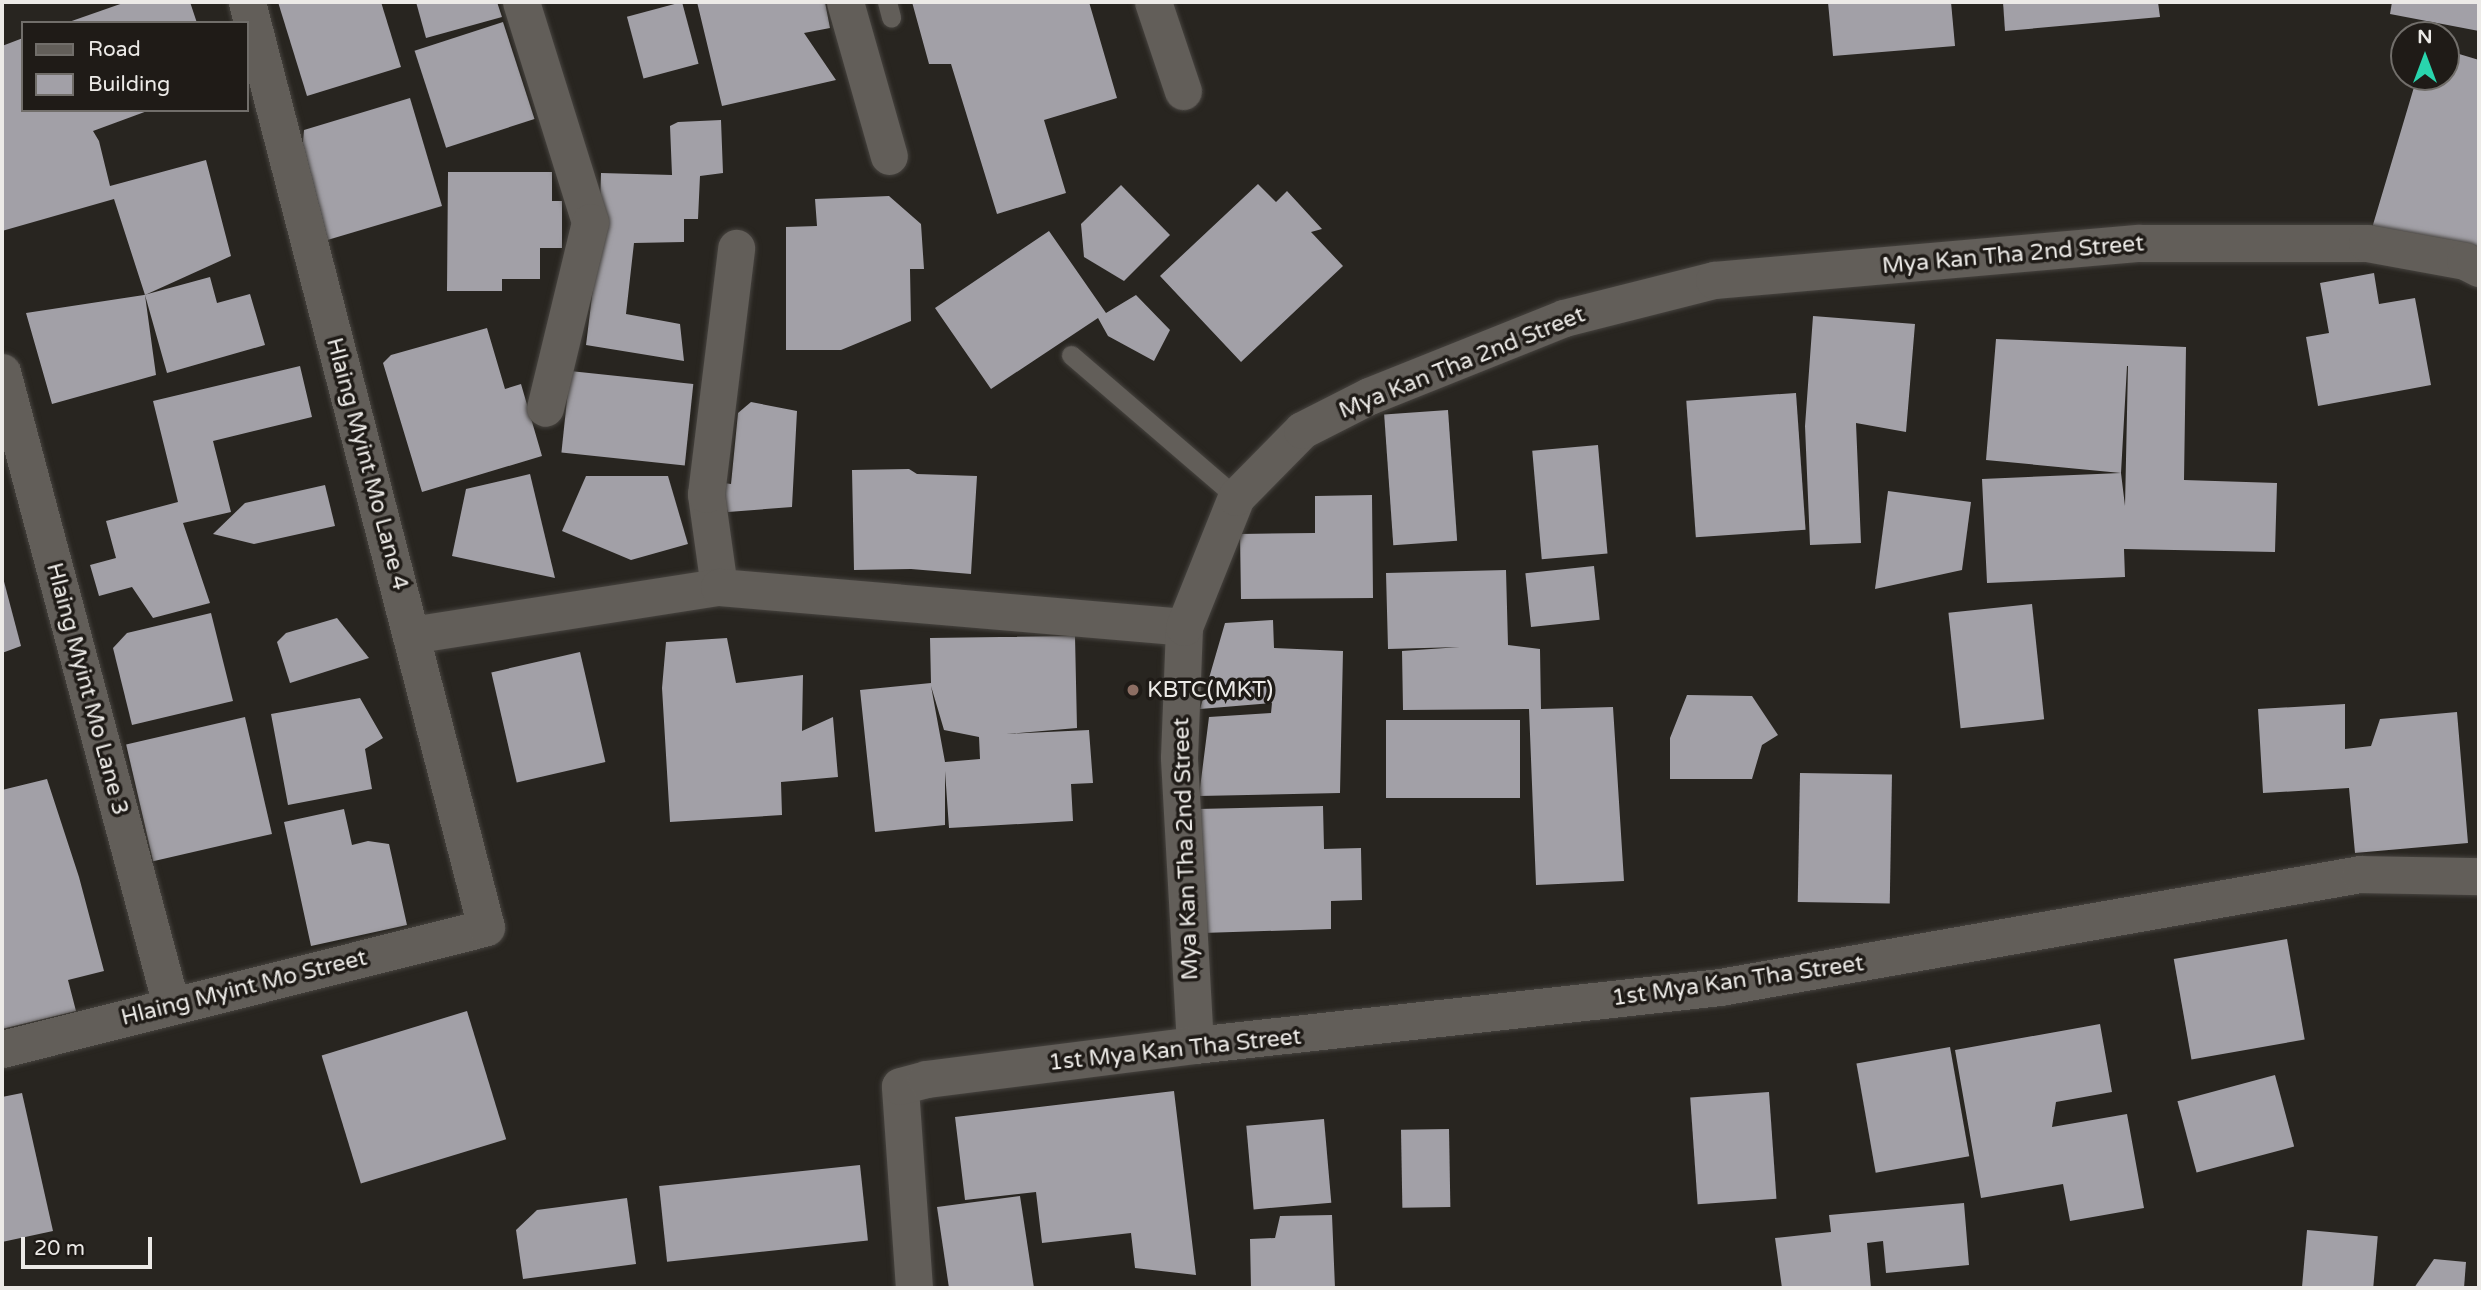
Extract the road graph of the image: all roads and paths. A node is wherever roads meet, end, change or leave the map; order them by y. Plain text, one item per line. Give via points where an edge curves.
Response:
1 (247, 2) edge
2 (521, 2) edge
3 (845, 2) edge
4 (1153, 2) edge
5 (1183, 90) dead end
6 (889, 156) dead end
7 (736, 248) dead end
8 (2479, 268) edge
9 (1071, 355) dead end
10 (2, 372) edge
11 (545, 408) dead end
12 (1236, 497) junction
13 (719, 587) junction
14 (1184, 627) junction
15 (411, 635) junction
16 (2479, 876) edge
17 (486, 927) joint
18 (171, 1006) junction
19 (1195, 1045) junction
20 (2, 1049) edge
21 (914, 1288) edge

1 - 15 street, Hlaing Myint Mo Lane 4
2 - 11 street via 590,222
3 - 6 street
4 - 5 street
7 - 13 street via 706,494
8 - 12 street, Mya Kan Tha 2nd Street via 2465,261 2367,243 2139,243 1714,280 1563,318 1369,396 1302,430
9 - 12 lane
10 - 18 street, Hlaing Myint Mo Lane 3
12 - 14 street, Mya Kan Tha 2nd Street
13 - 14 street
13 - 15 street
14 - 19 street, Mya Kan Tha 2nd Street via 1179,757
15 - 17 street, Hlaing Myint Mo Lane 4
16 - 19 street, 1st Mya Kan Tha Street via 2360,874 1720,987
17 - 18 street, Hlaing Myint Mo Street
18 - 20 street, Hlaing Myint Mo Street
19 - 21 street, 1st Mya Kan Tha Street via 900,1086

